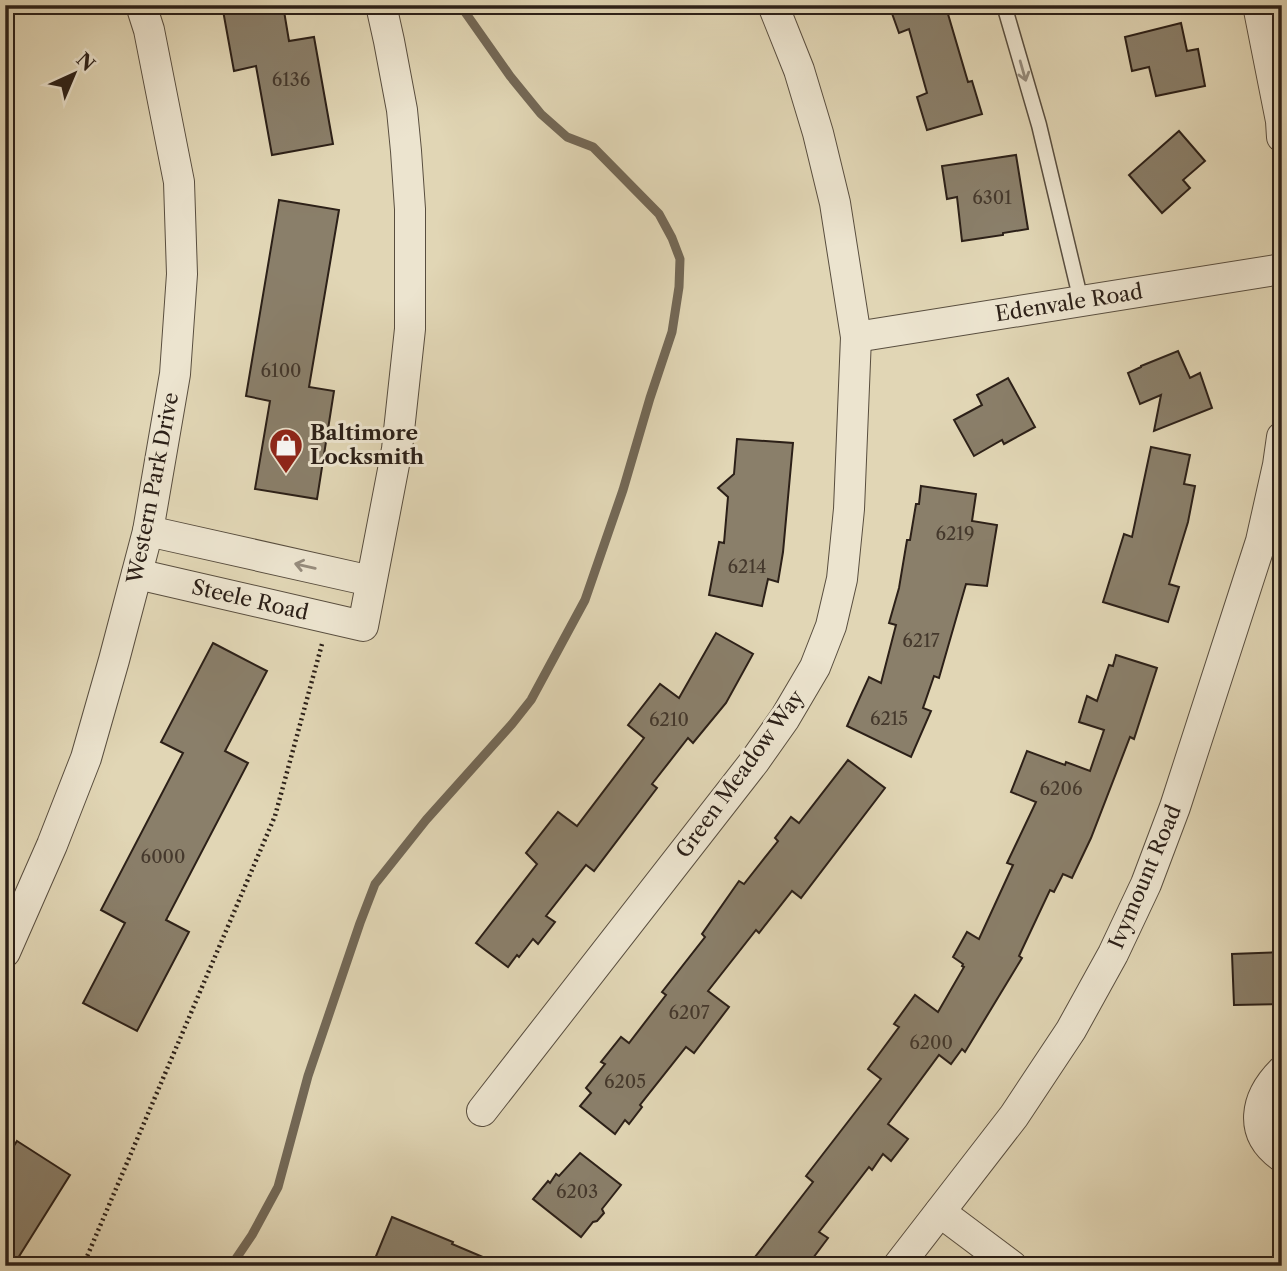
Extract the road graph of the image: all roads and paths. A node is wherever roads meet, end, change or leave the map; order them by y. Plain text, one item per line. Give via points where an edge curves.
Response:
1 (141, 5) edge
2 (381, 5) edge
3 (773, 5) edge
4 (1004, 5) edge
5 (1258, 5) edge
6 (1282, 137) edge
7 (1282, 269) edge
8 (1081, 301) junction
9 (856, 337) junction
10 (1282, 437) edge
11 (148, 530) junction
12 (137, 574) junction
13 (371, 581) junction
14 (329, 618) junction
15 (5, 952) edge
16 (1282, 1072) edge
17 (482, 1111) dead end
18 (1282, 1157) edge
19 (940, 1212) junction
20 (83, 1266) edge
21 (898, 1266) edge
22 (1012, 1266) edge

1 - 11 street, Western Park Drive via 179,182 182,274 175,374
2 - 13 street via 406,151 410,329 397,449
3 - 9 street, Green Meadow Way via 818,133 835,203
4 -> 8 lane via 1039,125
5 - 6 street
7 - 8 street, Edenvale Road
8 - 9 street, Edenvale Road
9 - 17 street, Green Meadow Way via 842,579 815,667 754,762
10 - 19 street, Ivymount Road via 1261,541 1146,884 1071,1030 1014,1116
11 - 12 street, Western Park Drive
13 -> 11 street
12 - 14 street, Steele Road
12 - 15 street, Western Park Drive via 86,758
13 - 14 street, Steele Road via 363,626
14 - 20 path via 275,817
16 - 18 street via 1258,1111 1260,1131
19 - 21 street, Ivymount Road
19 - 22 street

